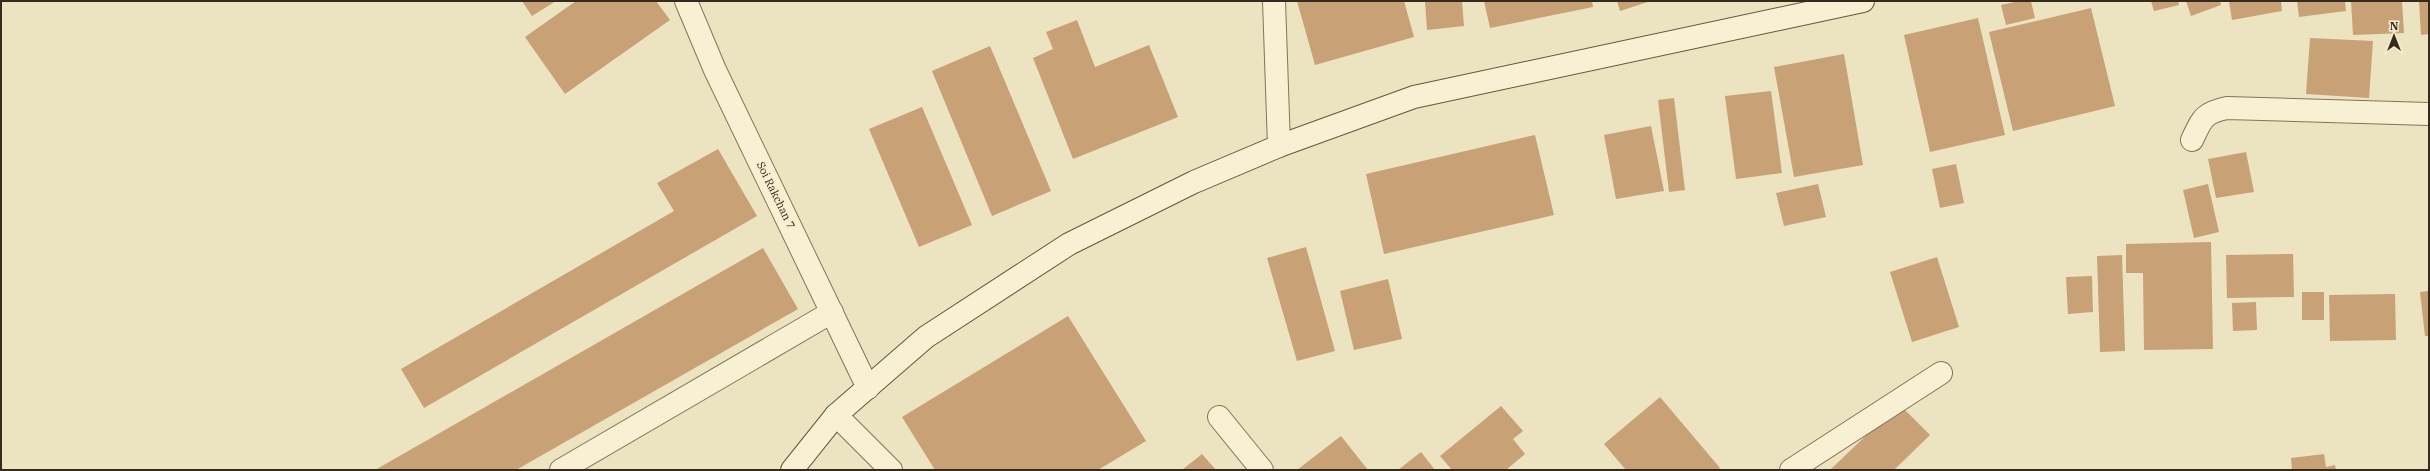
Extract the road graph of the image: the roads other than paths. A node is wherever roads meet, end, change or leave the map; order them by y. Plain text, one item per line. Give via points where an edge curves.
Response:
1 (686, 1) edge
2 (1274, 1) edge
3 (1862, 1) edge
4 (2429, 114) edge
5 (2192, 140) dead end
6 (1279, 146) junction
7 (832, 312) junction
8 (1941, 373) dead end
9 (868, 388) junction
10 (836, 415) junction
11 (1219, 417) dead end
12 (561, 470) edge
13 (792, 470) edge
14 (891, 470) edge
15 (1262, 470) edge
16 (1791, 470) edge

1 - 7 street, Soi Rakchan 7 via 715,70
2 - 6 street
3 - 6 street via 1414,97
4 - 5 street via 2227,108 2213,111 2203,117
6 - 9 street via 1194,182 1069,244 926,338
7 - 9 street, Soi Rakchan 7
7 - 12 street
8 - 16 street
9 - 10 street
10 - 13 street
10 - 14 street
11 - 15 street

